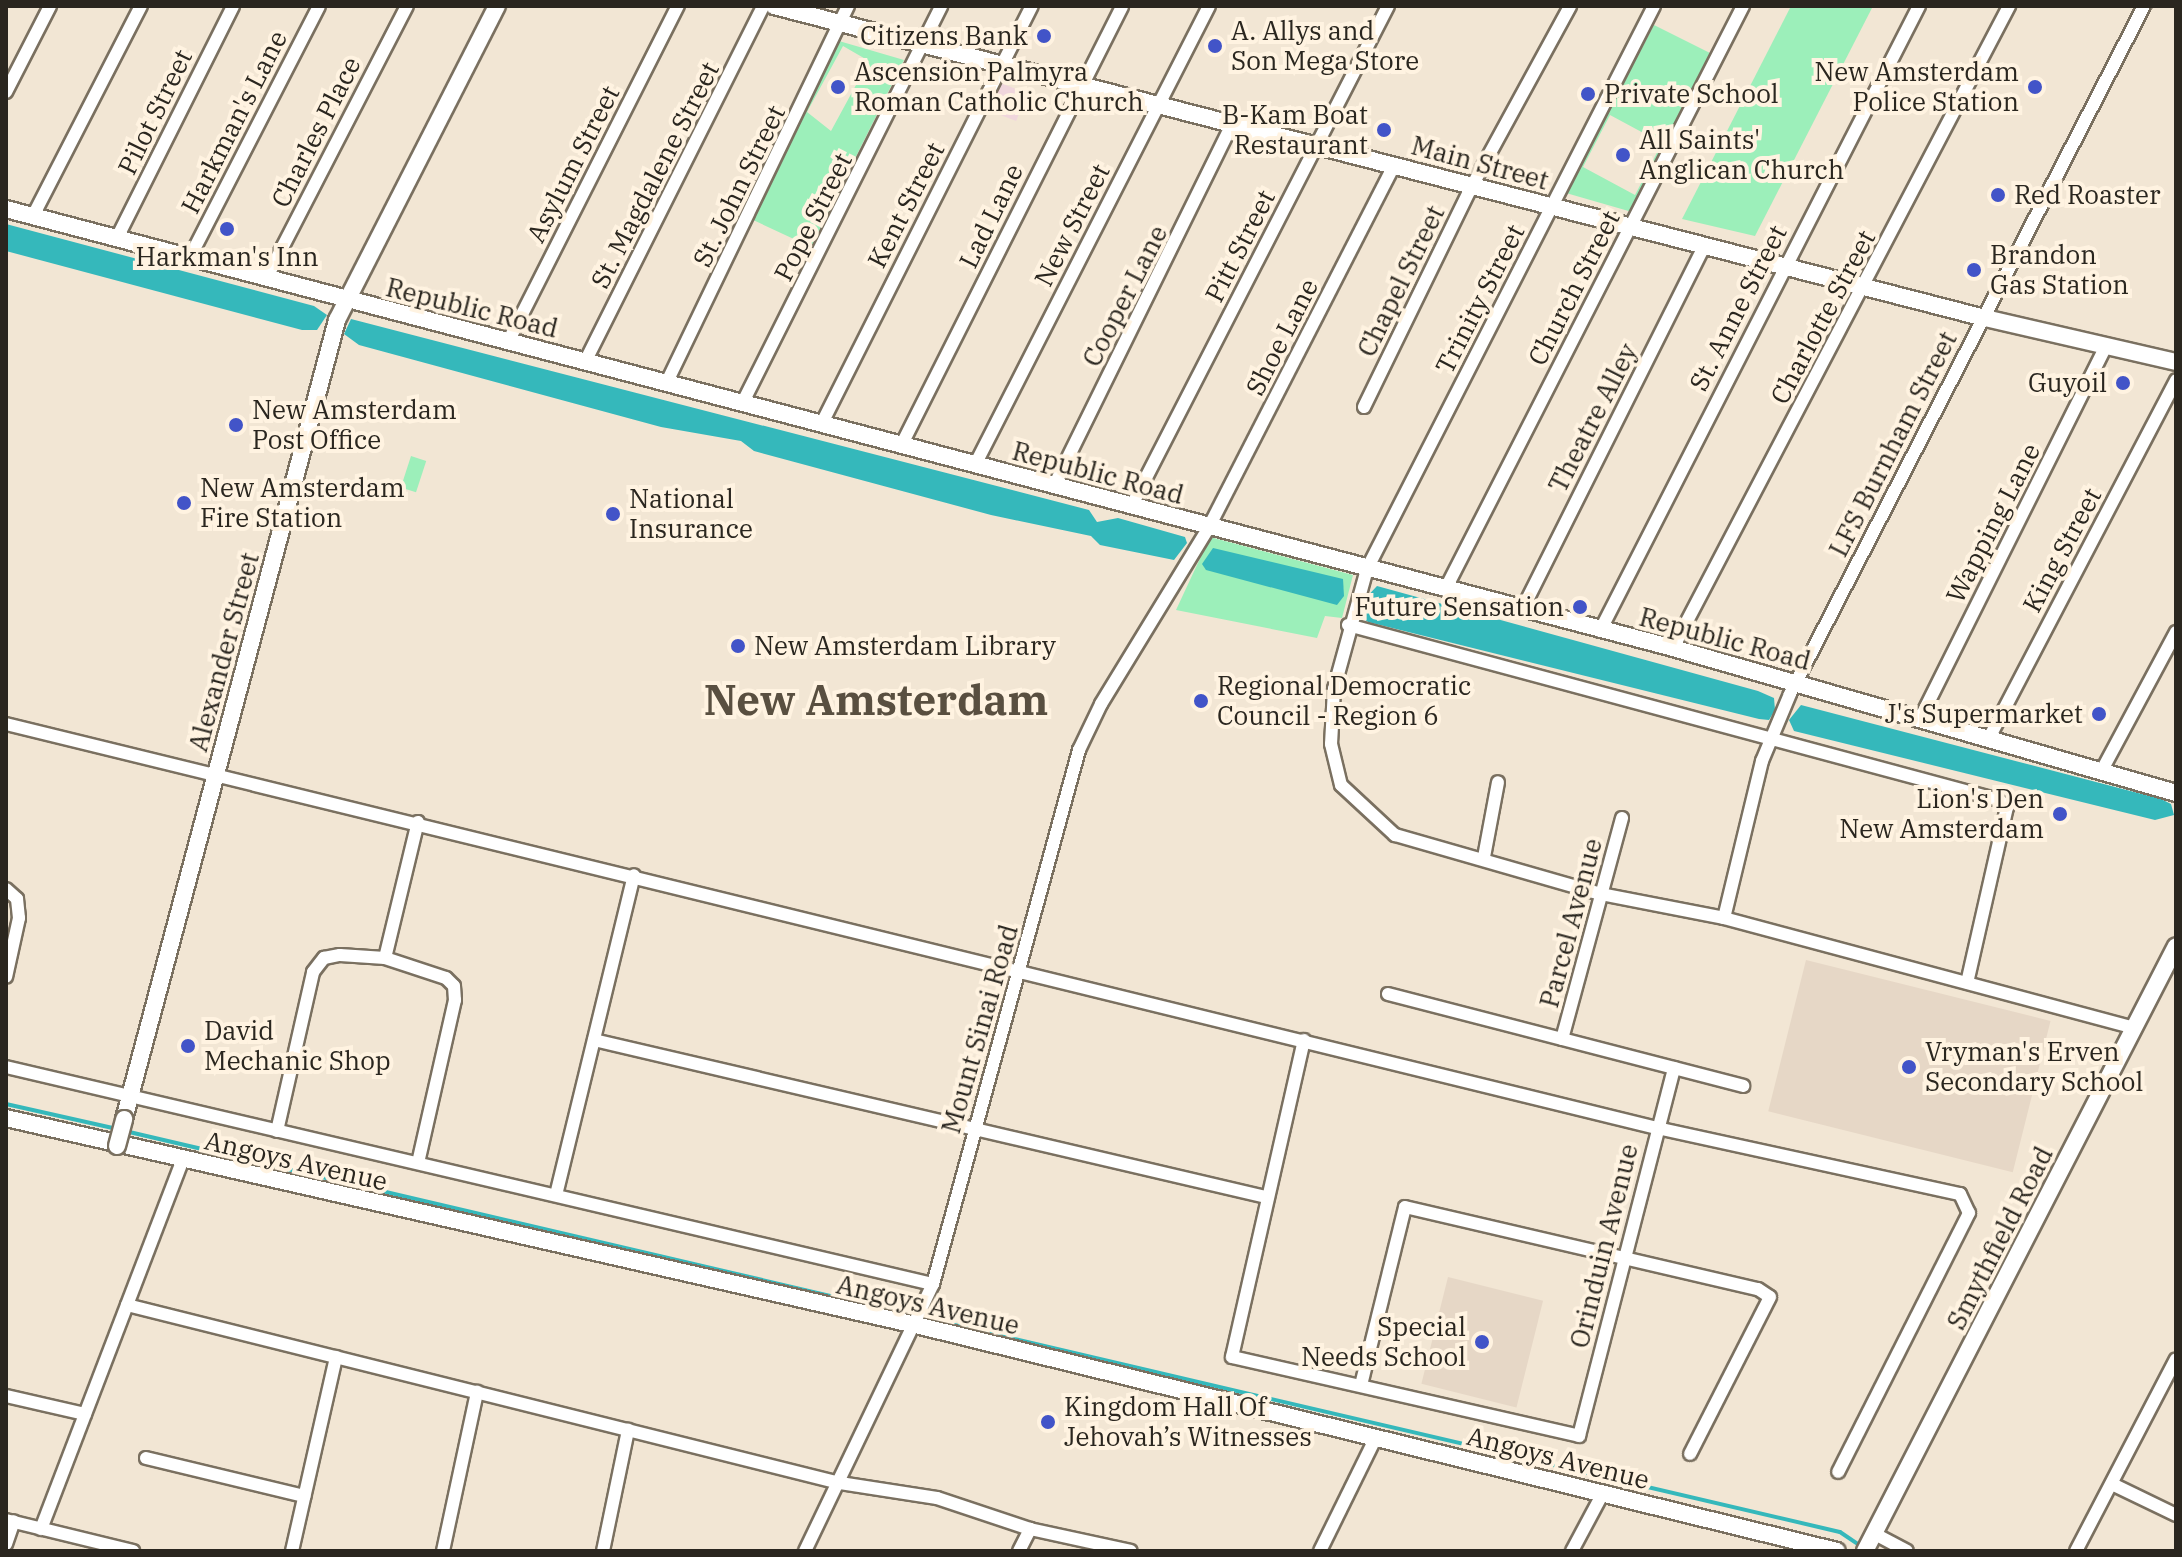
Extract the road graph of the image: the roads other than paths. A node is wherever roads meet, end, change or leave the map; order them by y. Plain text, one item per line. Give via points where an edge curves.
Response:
1 (50, 6) edge
2 (141, 6) edge
3 (233, 6) edge
4 (319, 6) edge
5 (407, 6) edge
6 (497, 6) edge
7 (678, 6) edge
8 (763, 6) edge
9 (774, 6) edge
10 (848, 6) edge
11 (941, 6) edge
12 (1032, 6) edge
13 (1122, 6) edge
14 (1209, 6) edge
15 (1388, 6) edge
16 (1570, 6) edge
17 (1654, 6) edge
18 (1743, 6) edge
19 (1919, 6) edge
20 (2009, 6) edge
21 (2144, 6) edge
22 (839, 23) junction
23 (921, 43) junction
24 (1001, 65) junction
25 (1081, 85) junction
26 (6, 92) edge
27 (1157, 105) junction
28 (1232, 124) junction
29 (1316, 146) junction
30 (1394, 166) junction
31 (1472, 186) junction
32 (1552, 207) junction
33 (6, 209) edge
34 (33, 216) junction
35 (1630, 227) junction
36 (117, 238) junction
37 (1704, 246) junction
38 (189, 259) junction
39 (1783, 266) junction
40 (266, 279) junction
41 (1863, 286) junction
42 (346, 300) junction
43 (1981, 317) junction
44 (508, 342) junction
45 (2106, 346) junction
46 (585, 362) junction
47 (2176, 362) edge
48 (2176, 380) edge
49 (666, 384) junction
50 (742, 404) junction
51 (1364, 407) dead end
52 (821, 425) junction
53 (901, 446) junction
54 (975, 465) junction
55 (1054, 486) junction
56 (1131, 507) junction
57 (1209, 527) junction
58 (1367, 569) junction
59 (1445, 590) junction
60 (1522, 610) junction
61 (1348, 625) junction
62 (1600, 631) junction
63 (2176, 632) edge
64 (1673, 648) junction
65 (1796, 683) junction
66 (1919, 721) junction
67 (6, 724) edge
68 (1772, 736) junction
69 (1988, 740) junction
70 (2101, 772) junction
71 (216, 775) junction
72 (1498, 782) dead end
73 (2176, 793) edge
74 (1622, 818) dead end
75 (418, 822) junction
76 (1484, 857) junction
77 (634, 875) junction
78 (6, 889) edge
79 (1601, 894) junction
80 (1724, 918) junction
81 (2176, 946) edge
82 (385, 958) junction
83 (1019, 972) junction
84 (6, 977) edge
85 (1967, 983) junction
86 (1388, 994) dead end
87 (2134, 1028) junction
88 (1562, 1039) junction
89 (594, 1040) junction
90 (1304, 1040) junction
91 (6, 1067) edge
92 (1674, 1068) junction
93 (1743, 1086) dead end
94 (129, 1099) junction
95 (6, 1118) edge
96 (1657, 1128) junction
97 (975, 1130) junction
98 (277, 1131) junction
99 (116, 1144) junction
100 (183, 1160) junction
101 (418, 1163) junction
102 (556, 1195) junction
103 (1266, 1197) junction
104 (1624, 1258) junction
105 (933, 1284) junction
106 (127, 1305) junction
107 (917, 1322) junction
108 (336, 1357) junction
109 (2176, 1359) edge
110 (1361, 1385) junction
111 (477, 1392) junction
112 (6, 1396) edge
113 (85, 1414) junction
114 (628, 1430) junction
115 (1375, 1439) junction
116 (1690, 1454) dead end
117 (146, 1458) dead end
118 (1838, 1472) dead end
119 (840, 1483) junction
120 (2112, 1484) junction
121 (1603, 1493) junction
122 (304, 1496) junction
123 (2176, 1515) edge
124 (10, 1520) edge
125 (41, 1529) junction
126 (1030, 1529) junction
127 (1875, 1534) junction
128 (6, 1544) edge
129 (133, 1551) edge
130 (292, 1551) edge
131 (443, 1551) edge
132 (603, 1551) edge
133 (805, 1551) edge
134 (1019, 1551) edge
135 (1131, 1551) edge
136 (1320, 1551) edge
137 (1572, 1551) edge
138 (1837, 1551) edge
139 (1865, 1551) edge
140 (1907, 1551) edge
141 (2076, 1551) edge

1 - 26 street
2 - 34 street
3 - 36 street, Pilot Street
4 - 38 street, Harkman's Lane
5 - 40 street, Charles Place
6 - 42 street, Alexander Street
7 - 44 street, Asylum Street
8 - 46 street, St. Magdalene Street
9 - 22 street, Main Street
10 - 22 street, St. John Street
11 - 23 street, Pope Street
12 - 24 street, Kent Street
13 - 25 street, Lad Lane
14 - 27 street, New Street
15 - 29 street, Pitt Street
16 - 31 street, Chapel Street
17 - 32 street, Trinity Street
18 - 35 street, Church Street
19 - 39 street, St. Anne Street
20 - 41 street, Charlotte Street
21 - 43 street, LFS Burnham Street
22 - 23 street, Main Street
22 - 49 street, St. John Street
23 - 24 street, Main Street
23 - 50 street, Pope Street
24 - 25 street, Main Street
24 - 52 street, Kent Street
25 - 27 street, Main Street
25 - 53 street, Lad Lane
27 - 28 street, Main Street
27 - 54 street, New Street
28 - 29 street, Main Street
28 - 55 street, Cooper Lane
29 - 30 street, Main Street
29 - 56 street, Pitt Street
30 - 31 street, Main Street
30 - 57 street, Shoe Lane
31 - 32 street, Main Street
31 - 51 street, Chapel Street
32 - 35 street, Main Street
32 - 58 street, Trinity Street
33 - 34 street, Republic Road
34 - 36 street, Republic Road
35 - 37 street, Main Street
35 - 59 street, Church Street
36 - 38 street, Republic Road
37 - 39 street, Main Street
37 - 60 street, Theatre Alley
38 - 40 street, Republic Road
39 - 41 street, Main Street
39 - 62 street, St. Anne Street
40 - 42 street, Republic Road
41 - 43 street, Main Street
41 - 64 street, Charlotte Street
42 - 44 street, Republic Road
42 - 71 street, Alexander Street
43 - 45 street, Main Street
43 - 65 street, LFS Burnham Street
44 - 46 street, Republic Road
45 - 47 street, Main Street
45 - 66 street, Wapping Lane
46 - 49 street, Republic Road
48 - 69 street, King Street
49 - 50 street, Republic Road
50 - 52 street, Republic Road
52 - 53 street, Republic Road
53 - 54 street, Republic Road
54 - 55 street, Republic Road
55 - 56 street, Republic Road
56 - 57 street, Republic Road
57 - 58 street, Republic Road
57 - 83 street, Mount Sinai Road via 1101,704 1079,750
58 - 59 street, Republic Road
58 - 61 street, Trinity Street
59 - 60 street, Republic Road
60 - 62 street, Republic Road
61 - 68 street
61 - 76 street, Trinity Street via 1334,689 1331,744 1341,785 1355,804 1395,835
62 - 64 street, Republic Road
63 - 70 street
64 - 65 street, Republic Road
65 - 66 street, Republic Road
65 - 68 street, LFS Burnham Street
66 - 69 street, Republic Road
67 - 71 street
68 - 80 street, LFS Burnham Street
68 - 85 street via 1999,800 2007,807
69 - 70 street, Republic Road
70 - 73 street, Republic Road
71 - 75 street
71 - 94 street, Alexander Street
72 - 76 street
74 - 79 street, Parcel Avenue
75 - 77 street
75 - 82 street
76 - 79 street, Trinity Street
77 - 83 street
77 - 89 street
78 - 84 street via 17,899 19,918
79 - 80 street, Trinity Street
79 - 88 street, Parcel Avenue
80 - 85 street, Trinity Street
81 - 87 street, Smythfield Road
82 - 98 street via 332,956 313,972
82 - 101 street via 446,978 454,986
83 - 90 street
83 - 97 street, Mount Sinai Road
85 - 87 street, Trinity Street
86 - 88 street
87 - 127 street, Smythfield Road
88 - 92 street
89 - 97 street
89 - 102 street
90 - 96 street
90 - 103 street
91 - 94 street
92 - 93 street
92 - 96 street, Orinduin Avenue
94 - 98 street
94 - 99 street, Alexander Street, bridge
95 - 99 street, Angoys Avenue
96 - 104 street, Orinduin Avenue
96 - 118 street via 1960,1194 1968,1202 1969,1213
97 - 103 street
97 - 105 street, Mount Sinai Road
98 - 101 street
99 - 100 street, Angoys Avenue
100 - 106 street
100 - 107 street, Angoys Avenue
101 - 102 street
102 - 105 street
103 - 110 street via 1232,1357
104 - 110 street, Orinduin Avenue via 1579,1436
104 - 110 street via 1405,1207
104 - 116 street via 1758,1289 1770,1297
105 - 107 street, Mount Sinai Road
106 - 108 street
106 - 113 street
107 - 115 street, Angoys Avenue
107 - 119 street, Mount Sinai Road
108 - 111 street
108 - 122 street
109 - 120 street
111 - 114 street
111 - 131 street
112 - 113 street
113 - 125 street
114 - 119 street
114 - 132 street
115 - 121 street, Angoys Avenue
115 - 136 street
117 - 122 street
119 - 126 street via 937,1498
119 - 133 street, Mount Sinai Road
120 - 123 street
120 - 141 street
121 - 137 street
121 - 138 street, Angoys Avenue
122 - 130 street
124 - 125 street
124 - 128 street
125 - 129 street
126 - 134 street
126 - 135 street
127 - 139 street, Smythfield Road
127 - 140 street

